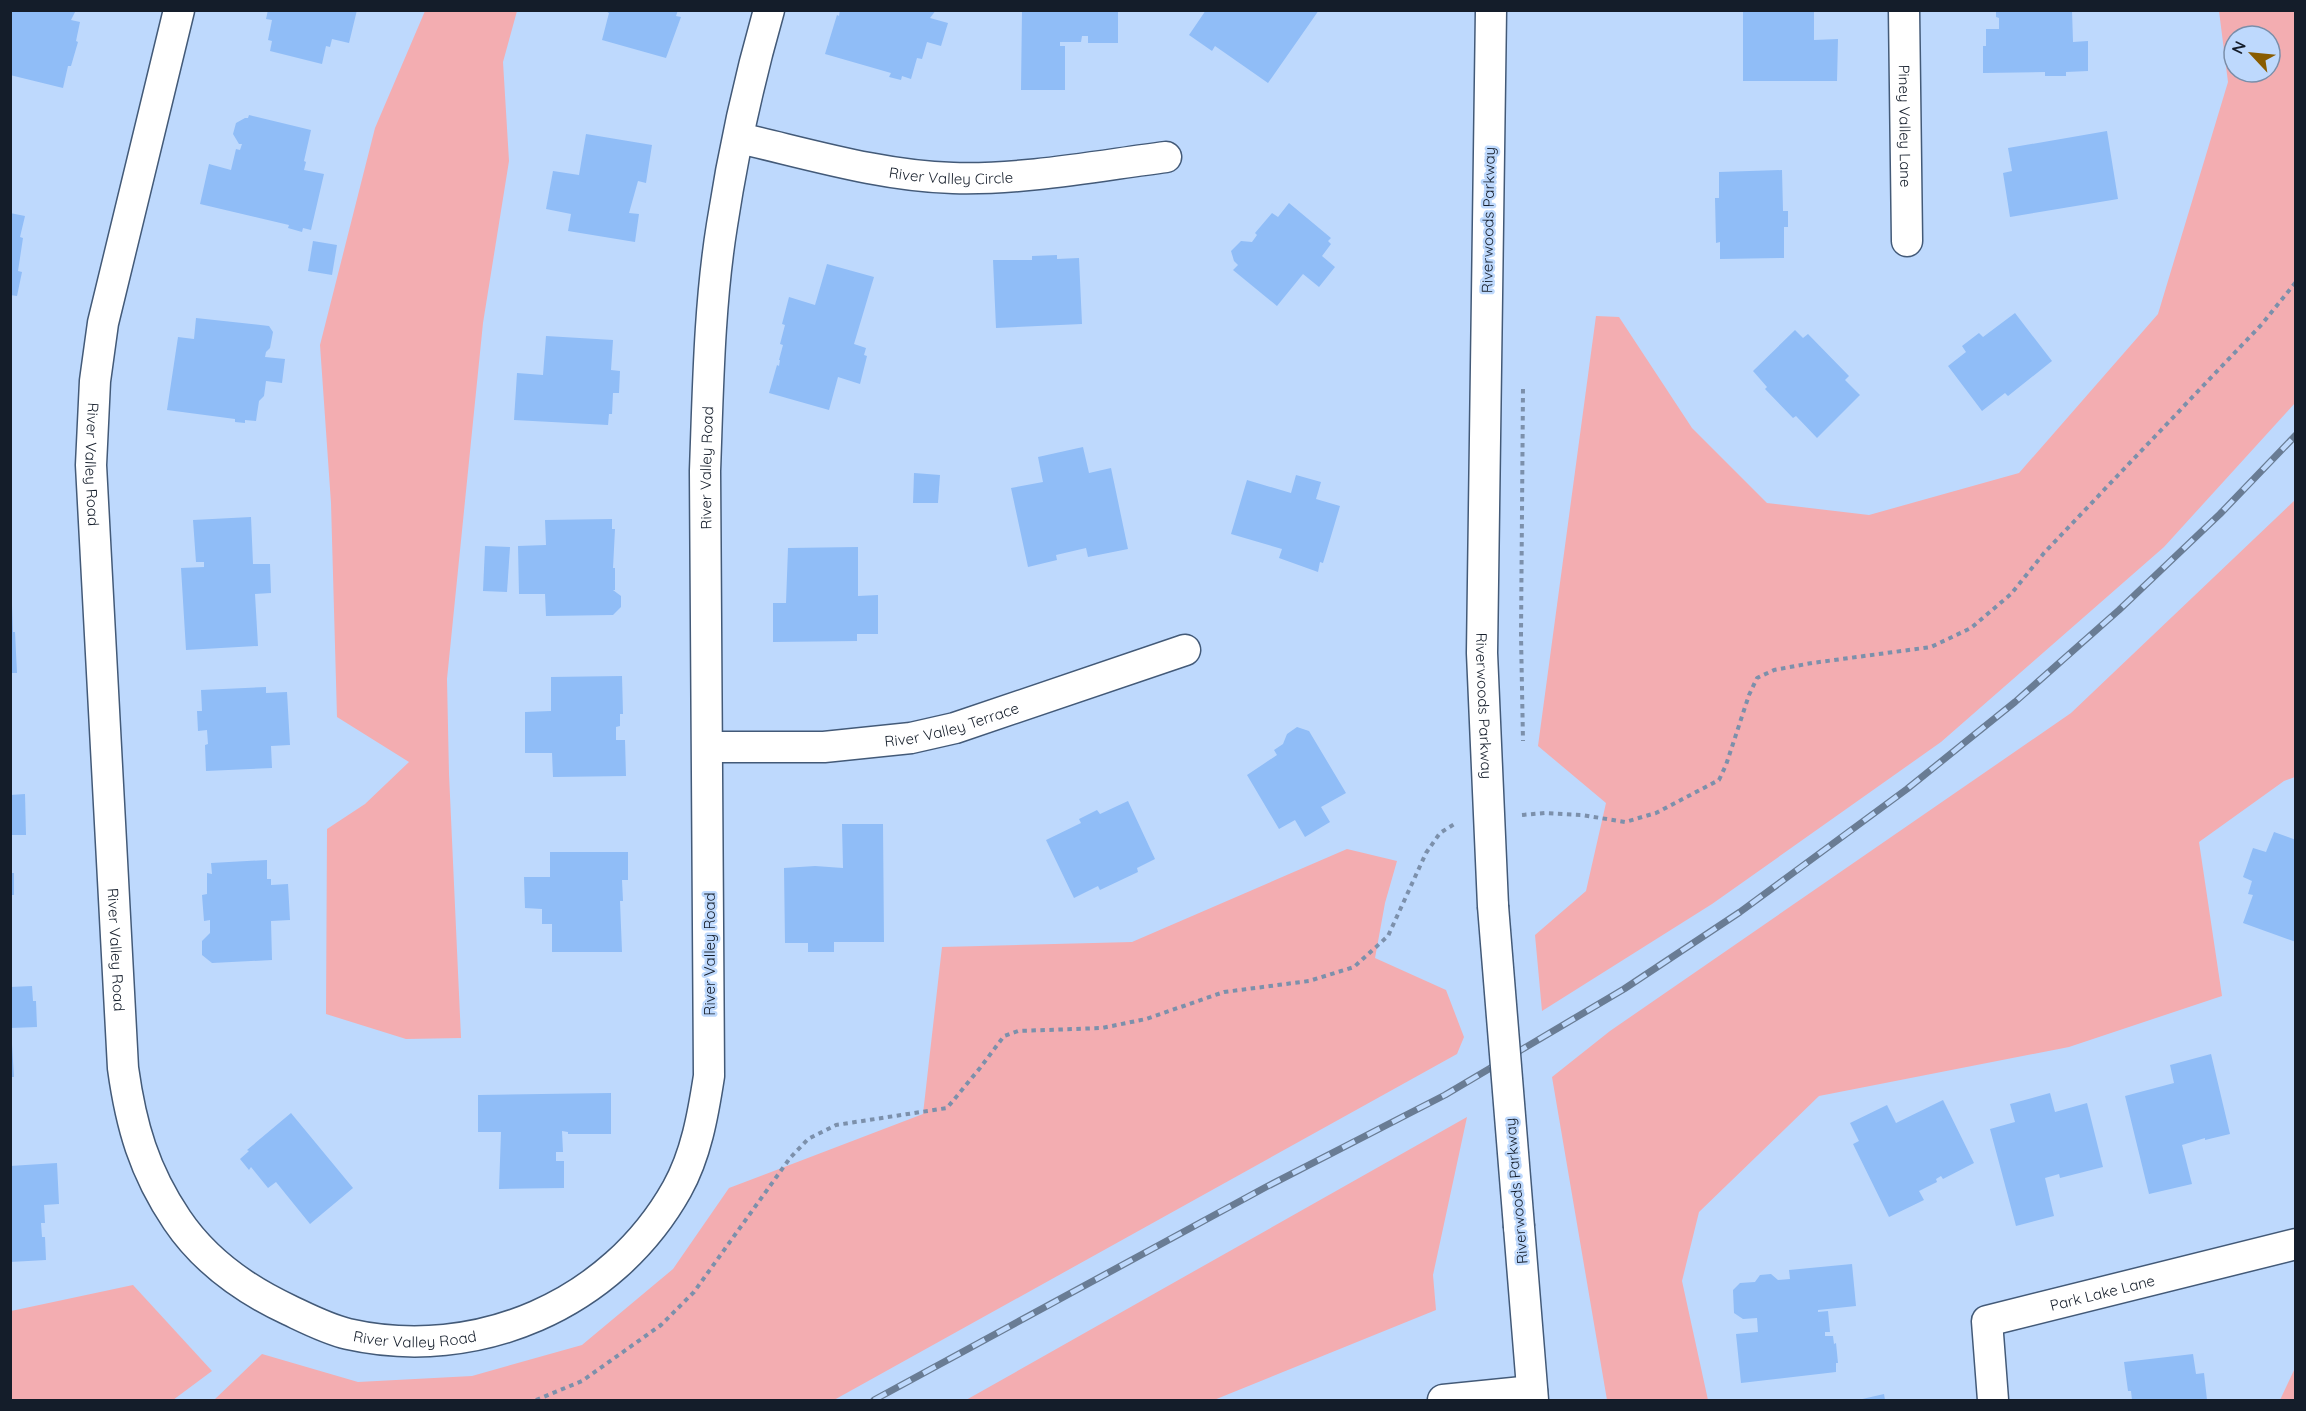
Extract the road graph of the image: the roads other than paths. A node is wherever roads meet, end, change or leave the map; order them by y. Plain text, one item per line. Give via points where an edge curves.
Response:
1 (180, 10) edge
2 (769, 10) edge
3 (1491, 10) edge
4 (1904, 10) edge
5 (739, 138) junction
6 (1166, 157) dead end
7 (1907, 241) dead end
8 (1185, 650) dead end
9 (708, 747) junction
10 (2295, 1244) edge
11 (1532, 1396) edge
12 (1443, 1401) edge
13 (1993, 1401) edge

1 - 9 street, River Valley Road via 103,323 95,381 91,465 123,1068 133,1129 147,1166 178,1222 201,1248 257,1294 315,1323 346,1334 415,1342 487,1334 526,1321 596,1283 630,1252 678,1188 693,1153 709,1076
2 - 5 street, River Valley Road
3 - 11 street, Riverwoods Parkway, bridge via 1482,653 1493,906
4 - 7 street, Piney Valley Lane
5 - 6 street, River Valley Circle via 877,170 954,178 1021,175
5 - 9 street, River Valley Road via 722,226 708,377
8 - 9 street, River Valley Terrace via 955,728 911,738 824,747
10 - 13 street, Park Lake Lane via 1987,1321
11 - 12 street

